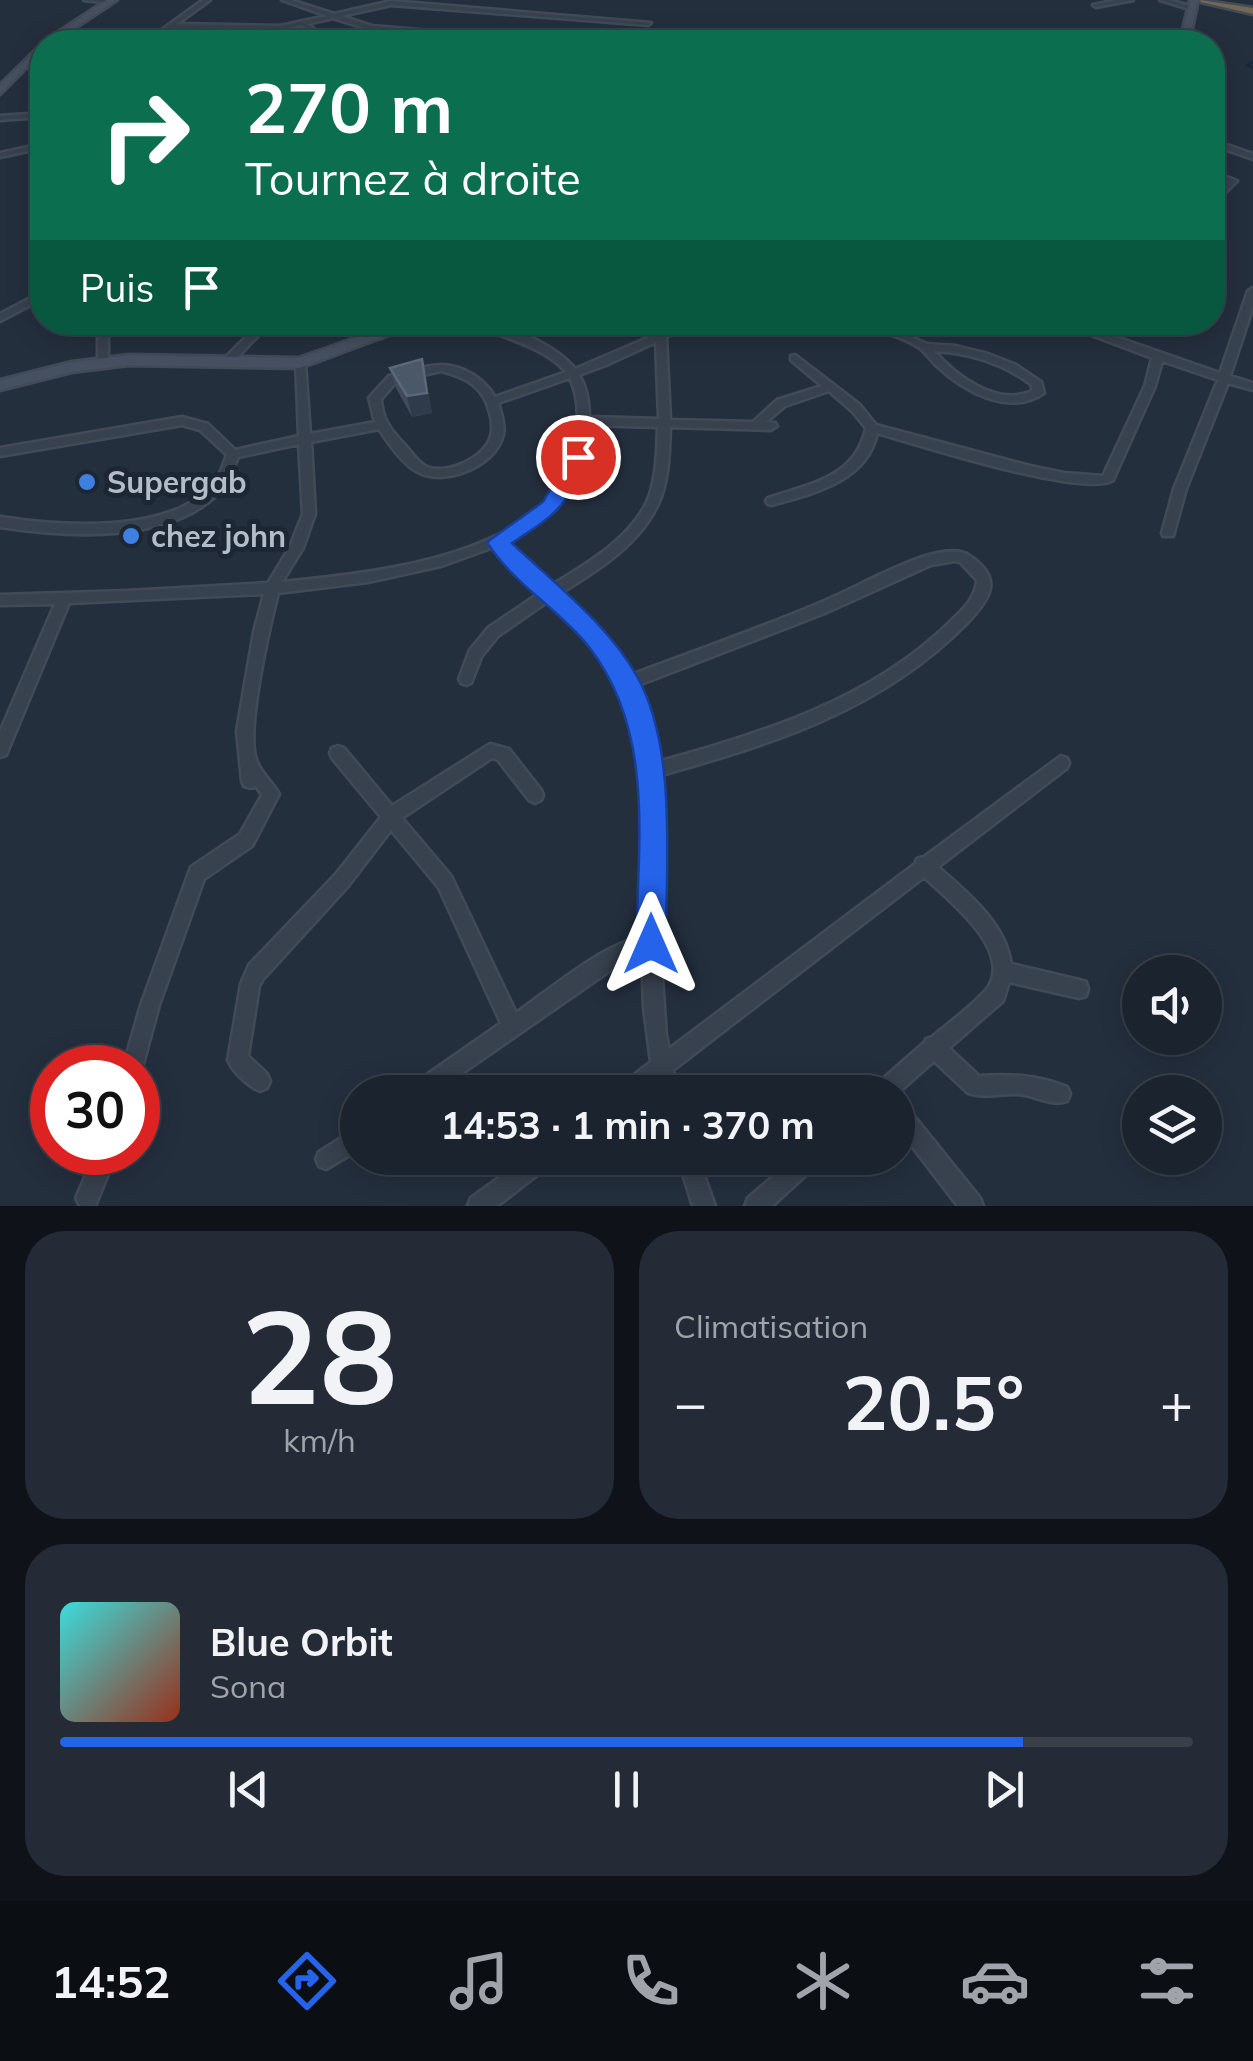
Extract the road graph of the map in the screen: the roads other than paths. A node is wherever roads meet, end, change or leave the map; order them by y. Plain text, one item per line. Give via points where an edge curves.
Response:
1 (86, 0) edge
2 (112, 0) edge
3 (207, 0) edge
4 (284, 0) edge
5 (1130, 0) edge
6 (1162, 0) edge
7 (1196, 2) edge
8 (1221, 2) edge
9 (1096, 6) dead end
10 (1253, 9) edge
11 (334, 18) junction
12 (648, 23) dead end
13 (305, 25) junction
14 (169, 26) junction
15 (69, 30) edge
16 (164, 30) edge
17 (312, 30) edge
18 (388, 30) edge
19 (1188, 30) edge
20 (30, 61) edge
21 (0, 90) edge
22 (30, 116) edge
23 (0, 118) edge
24 (1225, 146) edge
25 (30, 149) edge
26 (0, 155) edge
27 (1253, 155) edge
28 (1253, 290) edge
29 (30, 302) edge
30 (0, 318) edge
31 (103, 335) edge
32 (253, 335) edge
33 (362, 335) edge
34 (510, 335) edge
35 (899, 335) edge
36 (1099, 335) edge
37 (661, 336) joint
38 (925, 346) junction
39 (1158, 356) junction
40 (795, 358) dead end
41 (103, 362) junction
42 (226, 363) junction
43 (300, 363) junction
44 (575, 373) junction
45 (1224, 378) junction
46 (0, 384) edge
47 (830, 387) junction
48 (1253, 387) edge
49 (494, 401) junction
50 (584, 421) junction
51 (662, 423) junction
52 (380, 425) junction
53 (756, 426) junction
54 (770, 426) dead end
55 (872, 428) junction
56 (305, 440) junction
57 (0, 452) edge
58 (233, 454) junction
59 (772, 500) dead end
60 (0, 522) edge
61 (1168, 533) dead end
62 (497, 542) junction
63 (272, 586) junction
64 (550, 596) junction
65 (64, 598) junction
66 (0, 600) edge
67 (466, 680) dead end
68 (628, 683) junction
69 (0, 750) edge
70 (338, 753) dead end
71 (1061, 763) dead end
72 (653, 770) junction
73 (535, 795) dead end
74 (393, 815) junction
75 (923, 864) junction
76 (651, 944) junction
77 (1004, 972) junction
78 (1078, 989) dead end
79 (512, 1026) junction
80 (140, 1045) edge
81 (933, 1046) junction
82 (662, 1068) junction
83 (443, 1075) edge
84 (652, 1075) edge
85 (664, 1075) edge
86 (901, 1075) edge
87 (260, 1081) dead end
88 (1060, 1094) dead end
89 (915, 1134) edge
90 (340, 1150) edge
91 (326, 1160) dead end
92 (98, 1175) edge
93 (520, 1175) edge
94 (694, 1175) edge
95 (791, 1175) edge
96 (88, 1198) dead end
97 (479, 1206) edge
98 (704, 1206) edge
99 (756, 1206) edge
100 (972, 1206) edge

1 - 2 street
2 - 15 street
3 - 14 street
4 - 11 street
5 - 9 street
6 - 7 street
7 - 8 highway
7 - 19 street
8 - 10 highway
11 - 12 street via 411,3
11 - 13 street
11 - 18 street
13 - 14 street
13 - 17 street
14 - 16 street
20 - 21 street
22 - 23 street
24 - 27 street
25 - 26 street
28 - 45 street
29 - 30 street
31 - 41 street
32 - 42 street
33 - 43 street
34 - 44 street via 545,349
35 - 38 street
36 - 39 street
37 - 44 street
37 - 51 street
38 - 38 street via 1012,366 1037,384 1038,393 1014,399 975,388
39 - 45 street
39 - 55 street via 1104,482
40 - 47 street
41 - 42 street
41 - 46 street
42 - 43 street
43 - 56 street
44 - 49 street
44 - 50 street
45 - 48 street
45 - 61 street
47 - 53 street via 781,404
47 - 55 street
49 - 52 street via 469,374 424,368 382,387 375,398
49 - 52 street via 496,441 455,470 421,469
50 - 51 street
50 - 62 street via 562,492 534,522
51 - 53 street
51 - 64 street via 662,467 643,521
52 - 56 street
53 - 54 street
55 - 59 street via 871,448 855,467
56 - 58 street
56 - 63 street via 309,514
57 - 58 street via 182,421 204,427
58 - 60 street via 214,491 183,512 136,525 68,529
62 - 63 street via 402,571
62 - 64 street
63 - 65 street
63 - 80 street via 244,731 250,774 271,794 246,840 197,874
64 - 67 street via 488,636 474,651
64 - 68 street via 595,638
65 - 66 street
65 - 69 street
68 - 72 street
68 - 72 street via 929,560 964,558 984,578 984,591 956,627 893,677 796,726
70 - 74 street
71 - 75 street
72 - 76 street
73 - 74 street via 503,754 490,751
74 - 79 street via 444,882
74 - 87 street via 250,984 238,1060
75 - 77 street via 973,913 1002,956
75 - 82 street
76 - 79 street via 620,954
76 - 82 street
77 - 78 street
77 - 81 street via 996,994
79 - 83 street
81 - 86 street
81 - 88 street via 975,1086 1019,1084
82 - 84 street
82 - 85 street
89 - 100 street
90 - 91 street
92 - 96 street
93 - 97 street
94 - 98 street
95 - 99 street

